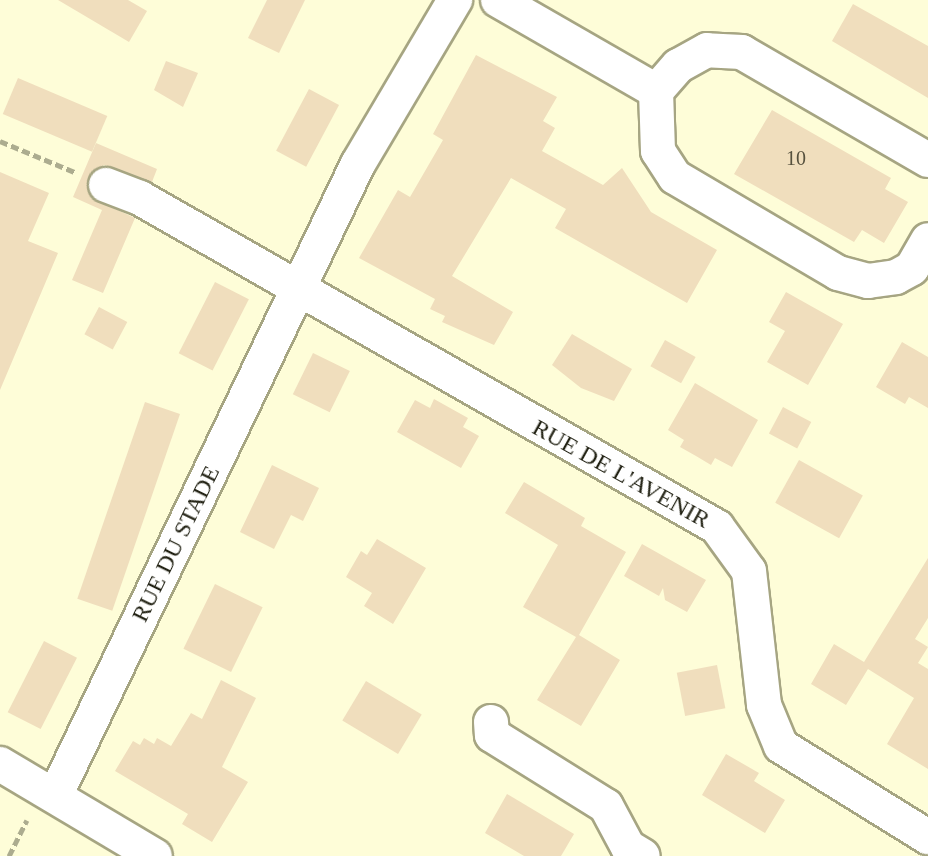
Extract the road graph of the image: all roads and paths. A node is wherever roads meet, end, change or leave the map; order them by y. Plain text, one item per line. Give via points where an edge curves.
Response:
1 (455, 0) edge
2 (498, 0) edge
3 (656, 91) junction
4 (0, 141) edge
5 (928, 160) edge
6 (106, 185) joint
7 (928, 240) edge
8 (297, 292) junction
9 (491, 722) dead end
10 (0, 764) edge
11 (55, 796) junction
12 (928, 837) edge
13 (155, 856) edge
14 (643, 856) edge

1 - 8 street, RUE DU STADE via 358,164
2 - 3 street
3 - 5 street via 678,66 707,50 742,52
3 - 7 street via 658,151 675,177 838,273 868,281 896,277 912,268
4 - 6 path
6 - 8 street via 140,198
8 - 11 street, RUE DU STADE
8 - 12 street, RUE DE L'AVENIR via 717,527 749,571 764,705 781,746
9 - 14 street via 492,735 606,806 628,847
10 - 11 street
11 - 13 street

